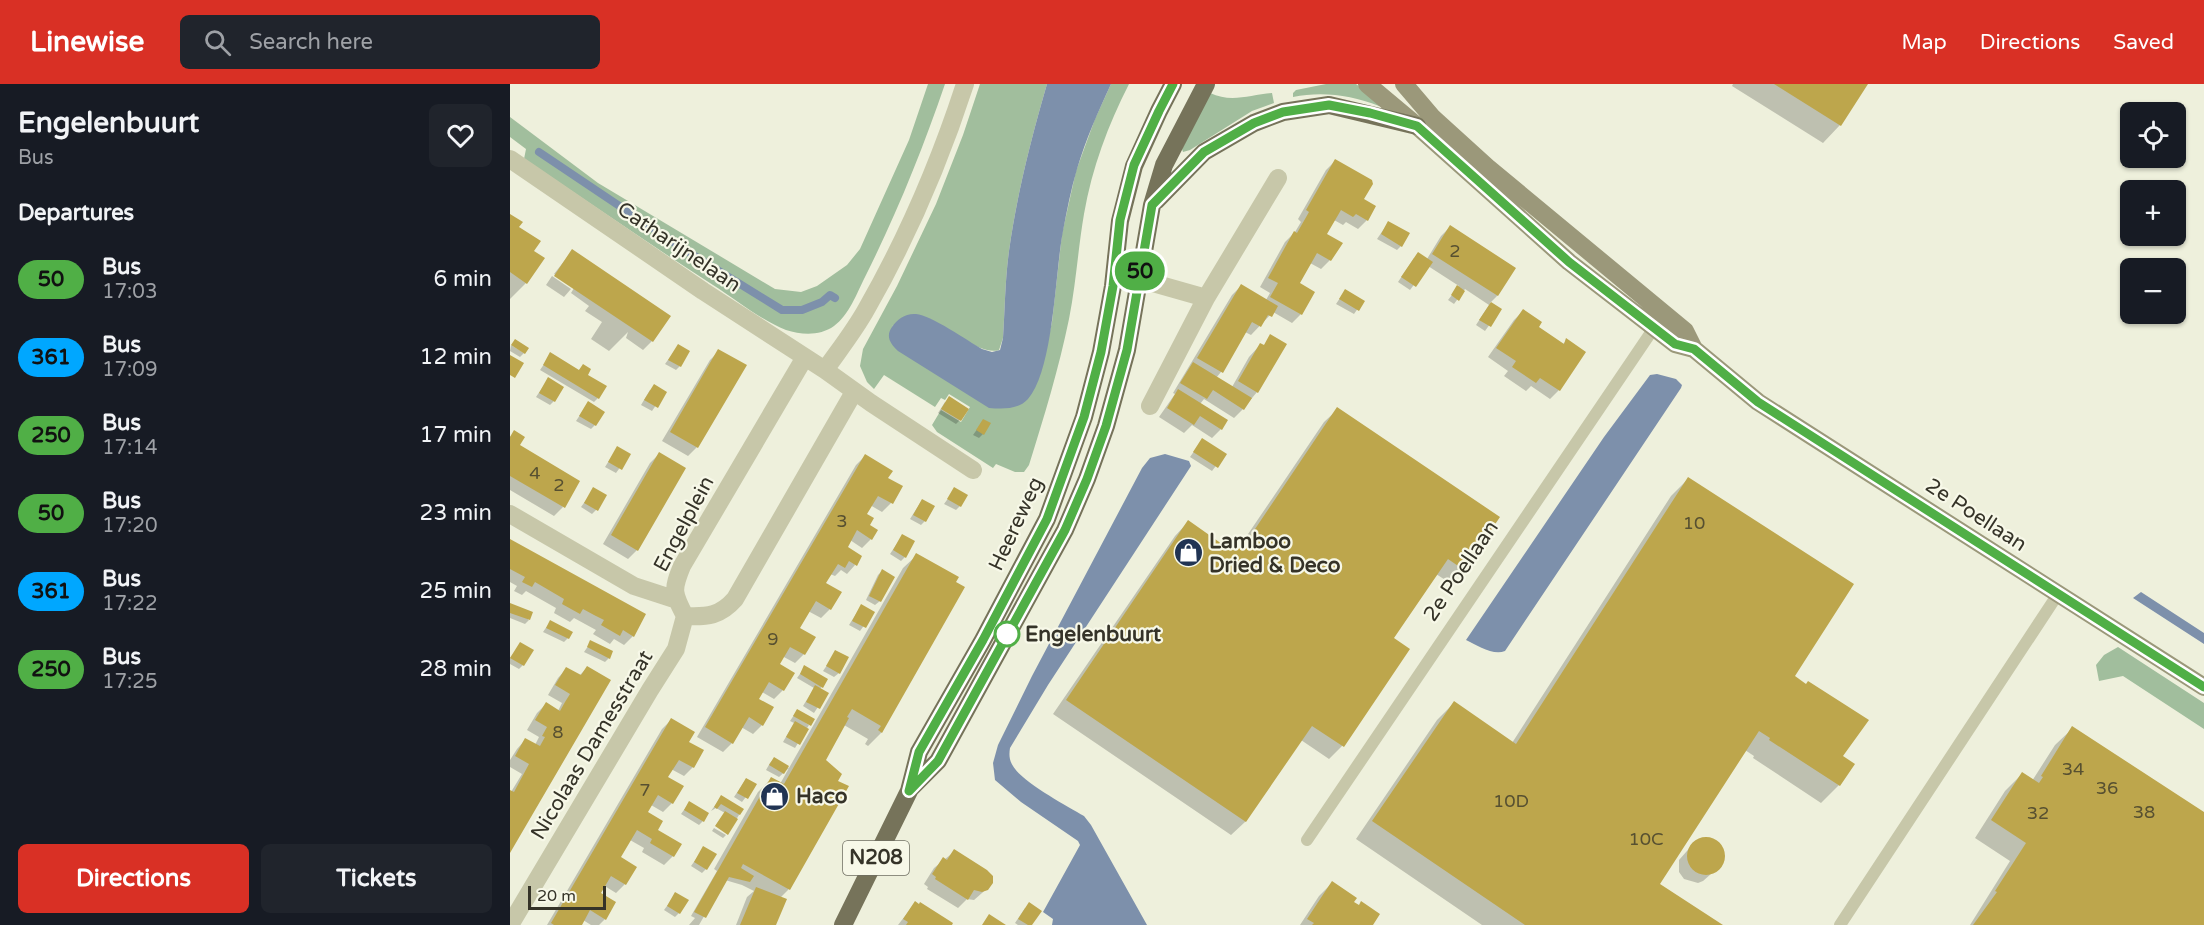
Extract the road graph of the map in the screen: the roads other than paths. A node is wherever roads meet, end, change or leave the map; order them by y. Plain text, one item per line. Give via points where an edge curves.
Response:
1 (965, 84) edge
2 (1173, 84) edge
3 (1206, 84) edge
4 (1367, 84) edge
5 (1404, 84) edge
6 (1417, 126) junction
7 (510, 159) edge
8 (1278, 178) dead end
9 (1152, 205) junction
10 (1116, 258) junction
11 (1138, 279) junction
12 (1206, 298) junction
13 (1659, 320) junction
14 (805, 357) junction
15 (825, 370) junction
16 (854, 392) junction
17 (1150, 406) dead end
18 (973, 470) dead end
19 (510, 514) edge
20 (2058, 594) junction
21 (681, 608) junction
22 (2204, 687) edge
23 (909, 791) junction
24 (1307, 840) dead end
25 (510, 925) edge
26 (843, 925) edge
27 (1840, 925) edge

1 - 15 street via 911,221 866,310
2 - 10 main road, Heereweg / N208 via 1134,165 1120,220
3 - 9 main road, Heereweg / N208 via 1164,165
4 - 6 main road, 2e Poellaan
5 - 13 main road, 2e Poellaan via 1433,118
6 - 9 main road via 1329,105 1283,112 1254,123 1204,152
6 - 13 main road, 2e Poellaan via 1569,262
7 - 14 street, Catharijnelaan
8 - 12 street
9 - 11 main road, Heereweg / N208
10 - 11 street
10 - 23 main road, Heereweg / N208 via 1101,352 1084,417 1047,519 919,752
11 - 12 street
11 - 23 main road, Heereweg / N208 via 1127,350 1106,426 1065,530 938,761
12 - 17 street
13 - 20 main road, 2e Poellaan via 1675,344 1694,349 1758,402
13 - 24 lane, 2e Poellaan
14 - 15 street, Catharijnelaan
14 - 21 street, Engelplein via 682,566 674,585
15 - 16 street, Catharijnelaan
16 - 18 street, Catharijnelaan
16 - 21 street via 735,598 726,609 706,617
19 - 21 street via 634,586
20 - 22 main road, 2e Poellaan
20 - 27 lane
21 - 25 street, Nicolaas Damesstraat via 676,649
23 - 26 main road, Heereweg / N208

